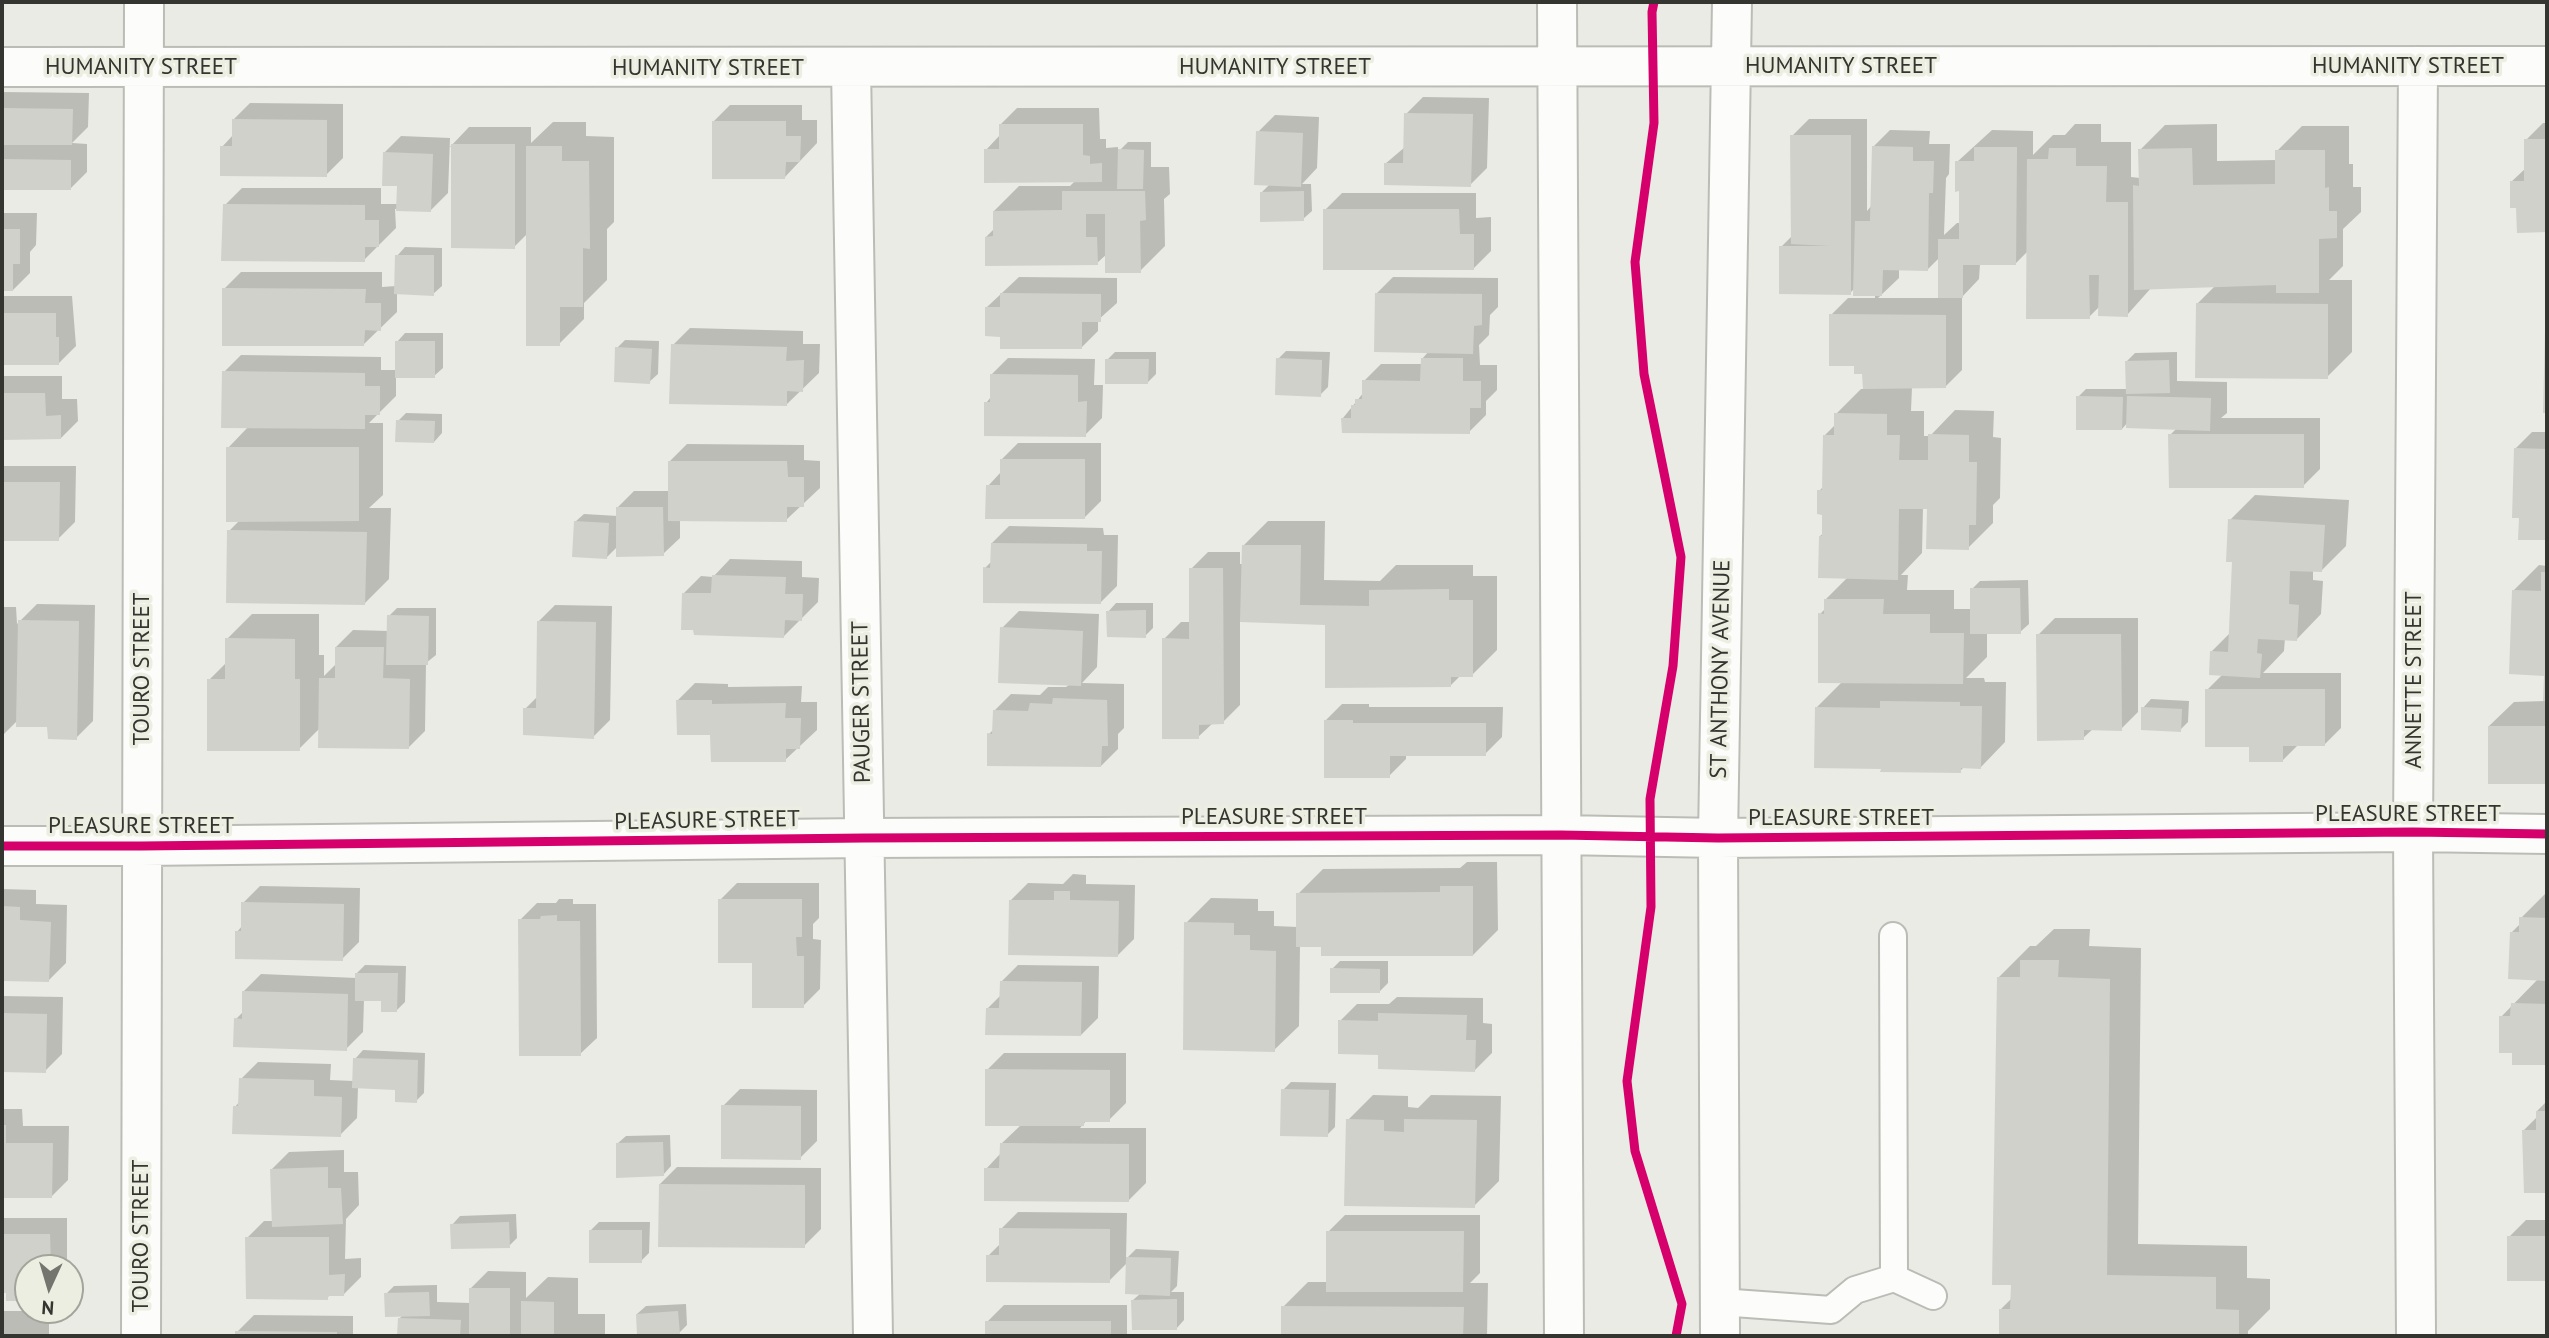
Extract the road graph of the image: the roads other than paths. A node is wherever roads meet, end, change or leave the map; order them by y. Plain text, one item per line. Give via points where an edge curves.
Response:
1 (145, 2) edge
2 (1557, 2) edge
3 (1731, 2) edge
4 (1557, 66) junction
5 (1732, 66) junction
6 (2418, 66) junction
7 (2547, 66) edge
8 (2, 67) edge
9 (145, 67) junction
10 (851, 68) junction
11 (2413, 832) junction
12 (2547, 834) edge
13 (1561, 835) junction
14 (864, 838) junction
15 (1718, 838) junction
16 (2, 846) edge
17 (141, 846) junction
18 (1893, 936) dead end
19 (1894, 1278) junction
20 (1933, 1296) dead end
21 (1720, 1319) edge
22 (141, 1336) edge
23 (873, 1336) edge
24 (1564, 1336) edge
25 (2416, 1336) edge

1 - 9 street, TOURO STREET
2 - 4 street
3 - 5 street, ST ANTHONY AVENUE
4 - 5 street, HUMANITY STREET
4 - 10 street, HUMANITY STREET
4 - 13 street
5 - 6 street, HUMANITY STREET
5 - 15 street, ST ANTHONY AVENUE
6 - 7 street, HUMANITY STREET
6 - 11 street, ANNETTE STREET
8 - 9 street, HUMANITY STREET
9 - 10 street, HUMANITY STREET
9 - 17 street, TOURO STREET
10 - 14 street, PAUGER STREET
11 - 12 street, PLEASURE STREET
11 - 15 street, PLEASURE STREET
11 - 25 street, ANNETTE STREET
13 - 14 street, PLEASURE STREET
13 - 15 street, PLEASURE STREET
13 - 24 street
14 - 17 street, PLEASURE STREET
14 - 23 street, PAUGER STREET
15 - 21 street, ST ANTHONY AVENUE
16 - 17 street, PLEASURE STREET
17 - 22 street, TOURO STREET
18 - 19 lane
19 - 20 lane
19 - 21 lane via 1855,1290 1831,1310

